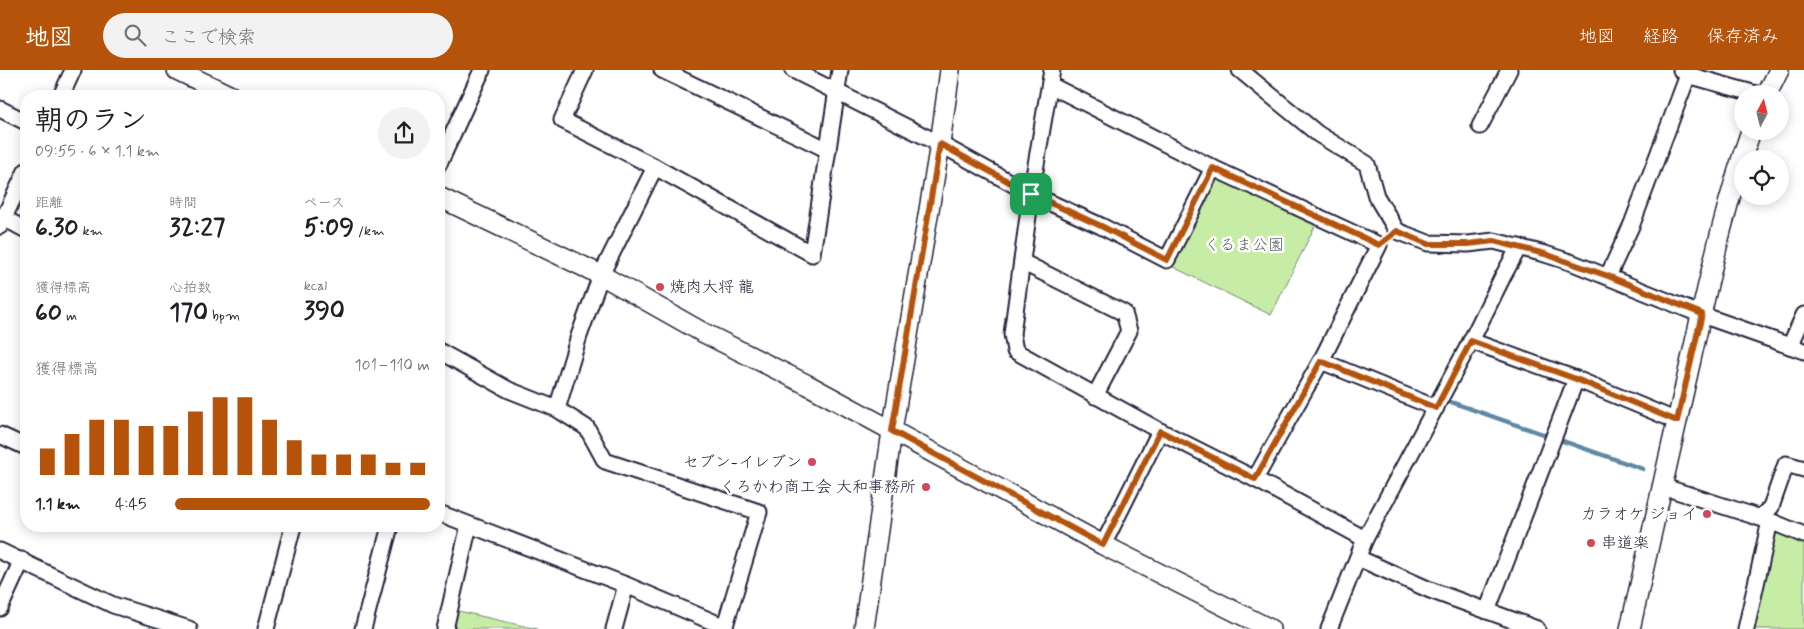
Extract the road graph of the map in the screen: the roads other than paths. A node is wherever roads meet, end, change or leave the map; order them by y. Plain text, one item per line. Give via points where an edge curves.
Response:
1 (73, 70) edge
2 (177, 70) edge
3 (482, 70) edge
4 (585, 70) edge
5 (662, 70) edge
6 (793, 70) edge
7 (840, 70) edge
8 (950, 70) edge
9 (1240, 70) edge
10 (1779, 70) edge
11 (1504, 72) edge
12 (1684, 72) edge
13 (1051, 77) edge
14 (1772, 85) edge
15 (1734, 87) edge
16 (64, 90) edge
17 (219, 90) edge
18 (837, 94) junction
19 (0, 108) edge
20 (20, 119) edge
21 (1480, 126) dead end
22 (1748, 140) edge
23 (940, 144) junction
24 (828, 150) junction
25 (445, 151) edge
26 (654, 167) junction
27 (1213, 168) junction
28 (20, 183) edge
29 (1031, 194) junction
30 (445, 200) edge
31 (1, 220) edge
32 (20, 228) edge
33 (1397, 231) junction
34 (1379, 245) junction
35 (1519, 248) junction
36 (1022, 262) junction
37 (601, 275) junction
38 (1608, 276) junction
39 (1702, 314) junction
40 (1804, 314) edge
41 (1471, 341) junction
42 (1797, 348) edge
43 (445, 354) edge
44 (1321, 361) junction
45 (1576, 379) junction
46 (1095, 396) junction
47 (1436, 408) junction
48 (557, 410) junction
49 (1677, 421) junction
50 (892, 431) junction
51 (1160, 431) junction
52 (0, 435) edge
53 (20, 445) edge
54 (1804, 469) edge
55 (1255, 479) junction
56 (1661, 486) junction
57 (445, 515) edge
58 (1765, 516) junction
59 (469, 525) junction
60 (291, 532) edge
61 (388, 532) edge
62 (1804, 535) edge
63 (1365, 540) junction
64 (1103, 545) junction
65 (0, 551) edge
66 (1358, 558) junction
67 (22, 560) junction
68 (626, 585) junction
69 (0, 608) edge
70 (1487, 611) junction
71 (724, 628) edge
72 (189, 629) edge
73 (266, 629) edge
74 (364, 629) edge
75 (445, 629) edge
76 (614, 629) edge
77 (864, 629) edge
78 (1270, 629) edge
79 (1328, 629) edge
80 (1537, 629) edge
81 (1630, 629) edge
82 (1746, 629) edge

1 - 16 street
2 - 17 street
3 - 25 street
4 - 26 street via 562,120
5 - 24 street
6 - 18 street
7 - 18 street
8 - 23 street
9 - 33 street via 1318,134 1367,164 1376,196
10 - 14 street
11 - 21 street
12 - 15 street
12 - 38 street via 1632,224
13 - 27 street
13 - 29 street
18 - 23 street
18 - 24 street
19 - 20 street
22 - 39 street
23 - 29 street
23 - 50 street
24 - 26 street via 812,254
26 - 37 street
27 - 29 street via 1167,260
27 - 34 street
28 - 31 street
29 - 36 street
30 - 37 street
31 - 32 street
33 - 34 street
33 - 35 street via 1428,244 1494,241
34 - 44 street
35 - 38 street
35 - 41 street
36 - 46 street via 1012,334 1015,351
36 - 46 street via 1124,313 1129,331
37 - 48 street
37 - 50 street via 702,332
38 - 39 street
39 - 42 street
39 - 49 street
40 - 42 street
41 - 45 street
41 - 47 street
43 - 48 street via 509,390
44 - 47 street
44 - 55 street
45 - 49 street
45 - 70 street
46 - 51 street
47 - 63 street
48 - 71 street via 588,428 605,461 759,512
49 - 56 street
50 - 64 street
50 - 77 street
51 - 55 street
51 - 64 street
52 - 53 street
54 - 58 street via 1786,464
55 - 63 street
56 - 58 street
56 - 81 street
57 - 59 street
58 - 62 street
58 - 82 street
59 - 68 street
59 - 75 street
60 - 73 street
61 - 74 street
63 - 66 street
64 - 78 street
65 - 67 street
66 - 70 street
66 - 79 street
67 - 69 street
67 - 72 street via 113,606
68 - 71 street
68 - 76 street
70 - 80 street

